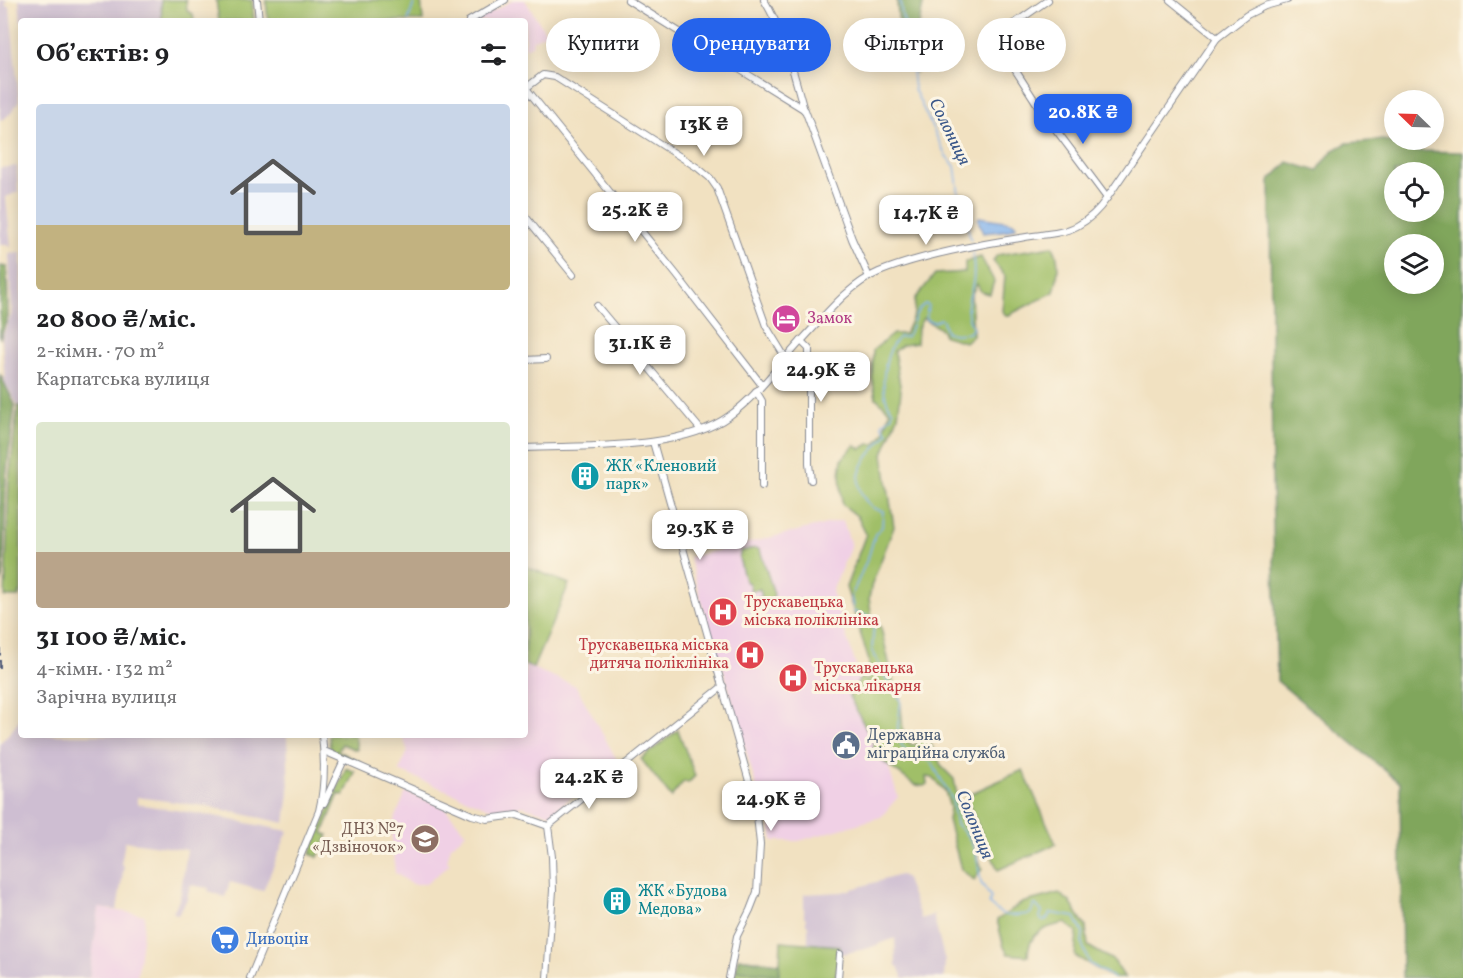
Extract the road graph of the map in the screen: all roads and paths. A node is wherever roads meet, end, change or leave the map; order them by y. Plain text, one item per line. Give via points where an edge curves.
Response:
1 (257, 0) edge
2 (505, 0) edge
3 (628, 0) edge
4 (764, 0) edge
5 (1048, 0) edge
6 (1170, 0) edge
7 (1287, 0) edge
8 (259, 18) edge
9 (474, 18) edge
10 (1217, 38) junction
11 (528, 86) edge
12 (528, 89) edge
13 (805, 110) junction
14 (1107, 198) junction
15 (528, 220) edge
16 (573, 275) dead end
17 (869, 277) junction
18 (597, 306) dead end
19 (801, 341) junction
20 (785, 357) junction
21 (546, 359) dead end
22 (528, 360) edge
23 (761, 384) junction
24 (756, 391) junction
25 (701, 430) junction
26 (653, 442) junction
27 (528, 448) edge
28 (811, 480) dead end
29 (762, 486) dead end
30 (723, 686) junction
31 (322, 738) edge
32 (324, 751) junction
33 (344, 760) junction
34 (319, 811) junction
35 (548, 826) junction
36 (840, 954) dead end
37 (250, 978) edge
38 (547, 978) edge
39 (729, 978) edge
40 (838, 978) edge

1 - 8 street
2 - 9 street
3 - 13 street
4 - 13 street via 784,38
5 - 14 street via 996,40 1039,107
6 - 10 street
7 - 10 street via 1247,15
10 - 14 street
11 - 20 street via 543,75 555,76 710,178 717,188 766,326
12 - 23 street
13 - 17 street
14 - 17 street via 1090,218 1070,229 960,250
15 - 16 street
17 - 19 street
18 - 25 street
19 - 20 street
19 - 28 street via 809,349
20 - 23 street
21 - 22 street
23 - 24 street
24 - 25 street via 728,417
24 - 29 street via 762,401
25 - 26 street
26 - 27 street
26 - 30 street
30 - 35 street
30 - 39 street via 756,806 759,844 757,892 737,936
31 - 32 street
32 - 33 street
32 - 34 street
33 - 34 street
33 - 35 street via 478,817 517,815
34 - 37 street
35 - 38 street via 553,890
36 - 40 street

